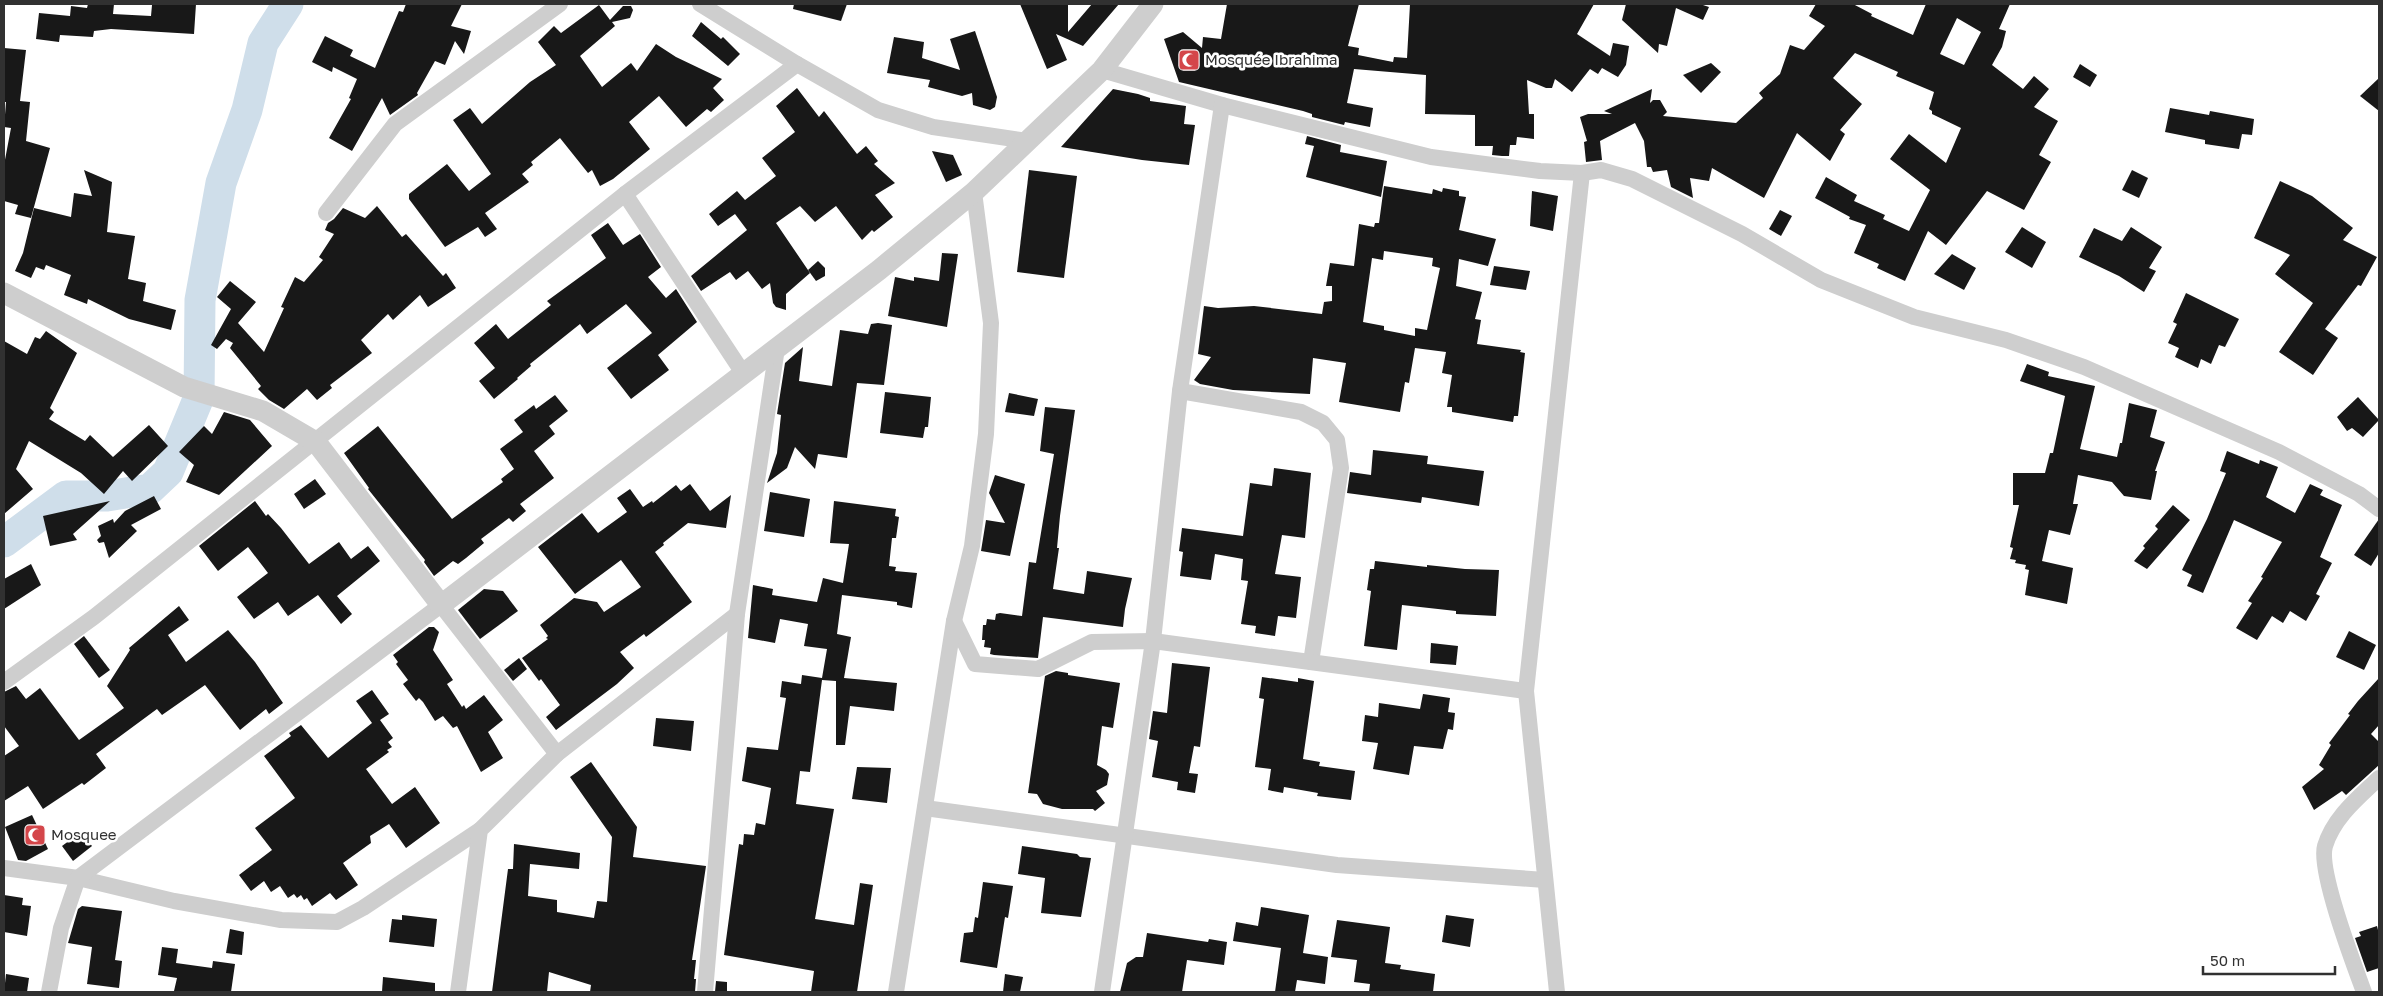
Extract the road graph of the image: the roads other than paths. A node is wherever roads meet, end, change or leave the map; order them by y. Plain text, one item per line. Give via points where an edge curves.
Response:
1 (560, 4) edge
2 (700, 4) edge
3 (1153, 4) edge
4 (797, 64) junction
5 (1102, 70) junction
6 (1222, 105) junction
7 (1027, 141) junction
8 (1582, 173) junction
9 (974, 192) junction
10 (625, 194) junction
11 (326, 213) dead end
12 (4, 293) edge
13 (777, 348) junction
14 (743, 373) junction
15 (1180, 391) junction
16 (316, 442) junction
17 (2379, 509) edge
18 (441, 606) junction
19 (737, 614) junction
20 (954, 621) junction
21 (1153, 641) junction
22 (1311, 662) junction
23 (4, 682) edge
24 (1526, 691) junction
25 (556, 754) junction
26 (2379, 778) edge
27 (925, 808) junction
28 (480, 830) junction
29 (1124, 837) junction
30 (4, 868) edge
31 (78, 878) junction
32 (1545, 880) junction
33 (49, 992) edge
34 (458, 992) edge
35 (705, 992) edge
36 (896, 992) edge
37 (1102, 992) edge
38 (1557, 992) edge
39 (2364, 992) edge

1 - 11 street via 396,124
2 - 4 street
3 - 5 street
4 - 7 street via 878,110 933,127
4 - 10 street
5 - 6 street
5 - 7 street
6 - 8 street via 1431,157 1540,172
6 - 15 street
7 - 9 street
8 - 17 street via 1601,170 1632,179 1733,230 1821,280 1914,317 2006,340 2084,367 2279,452 2359,494
8 - 24 street
9 - 13 street
9 - 20 street via 991,323 986,434 972,546
10 - 14 street
10 - 16 street
12 - 16 street via 184,387 263,411
13 - 14 street
13 - 19 street
14 - 18 street
15 - 21 street
15 - 22 street via 1301,412 1322,423 1337,440 1341,468
16 - 18 street
16 - 23 street via 94,617
18 - 25 street
18 - 31 street
19 - 25 street
19 - 35 street
20 - 21 street via 975,664 1038,669 1092,642
20 - 27 street
21 - 22 street
21 - 29 street
22 - 24 street
24 - 32 street
25 - 28 street
26 - 39 street via 2338,819 2324,854 2345,939
27 - 29 street
27 - 36 street
28 - 31 street via 337,922 281,920 174,901
28 - 34 street
29 - 32 street via 1337,864
29 - 37 street
30 - 31 street
31 - 33 street via 61,928
32 - 38 street

